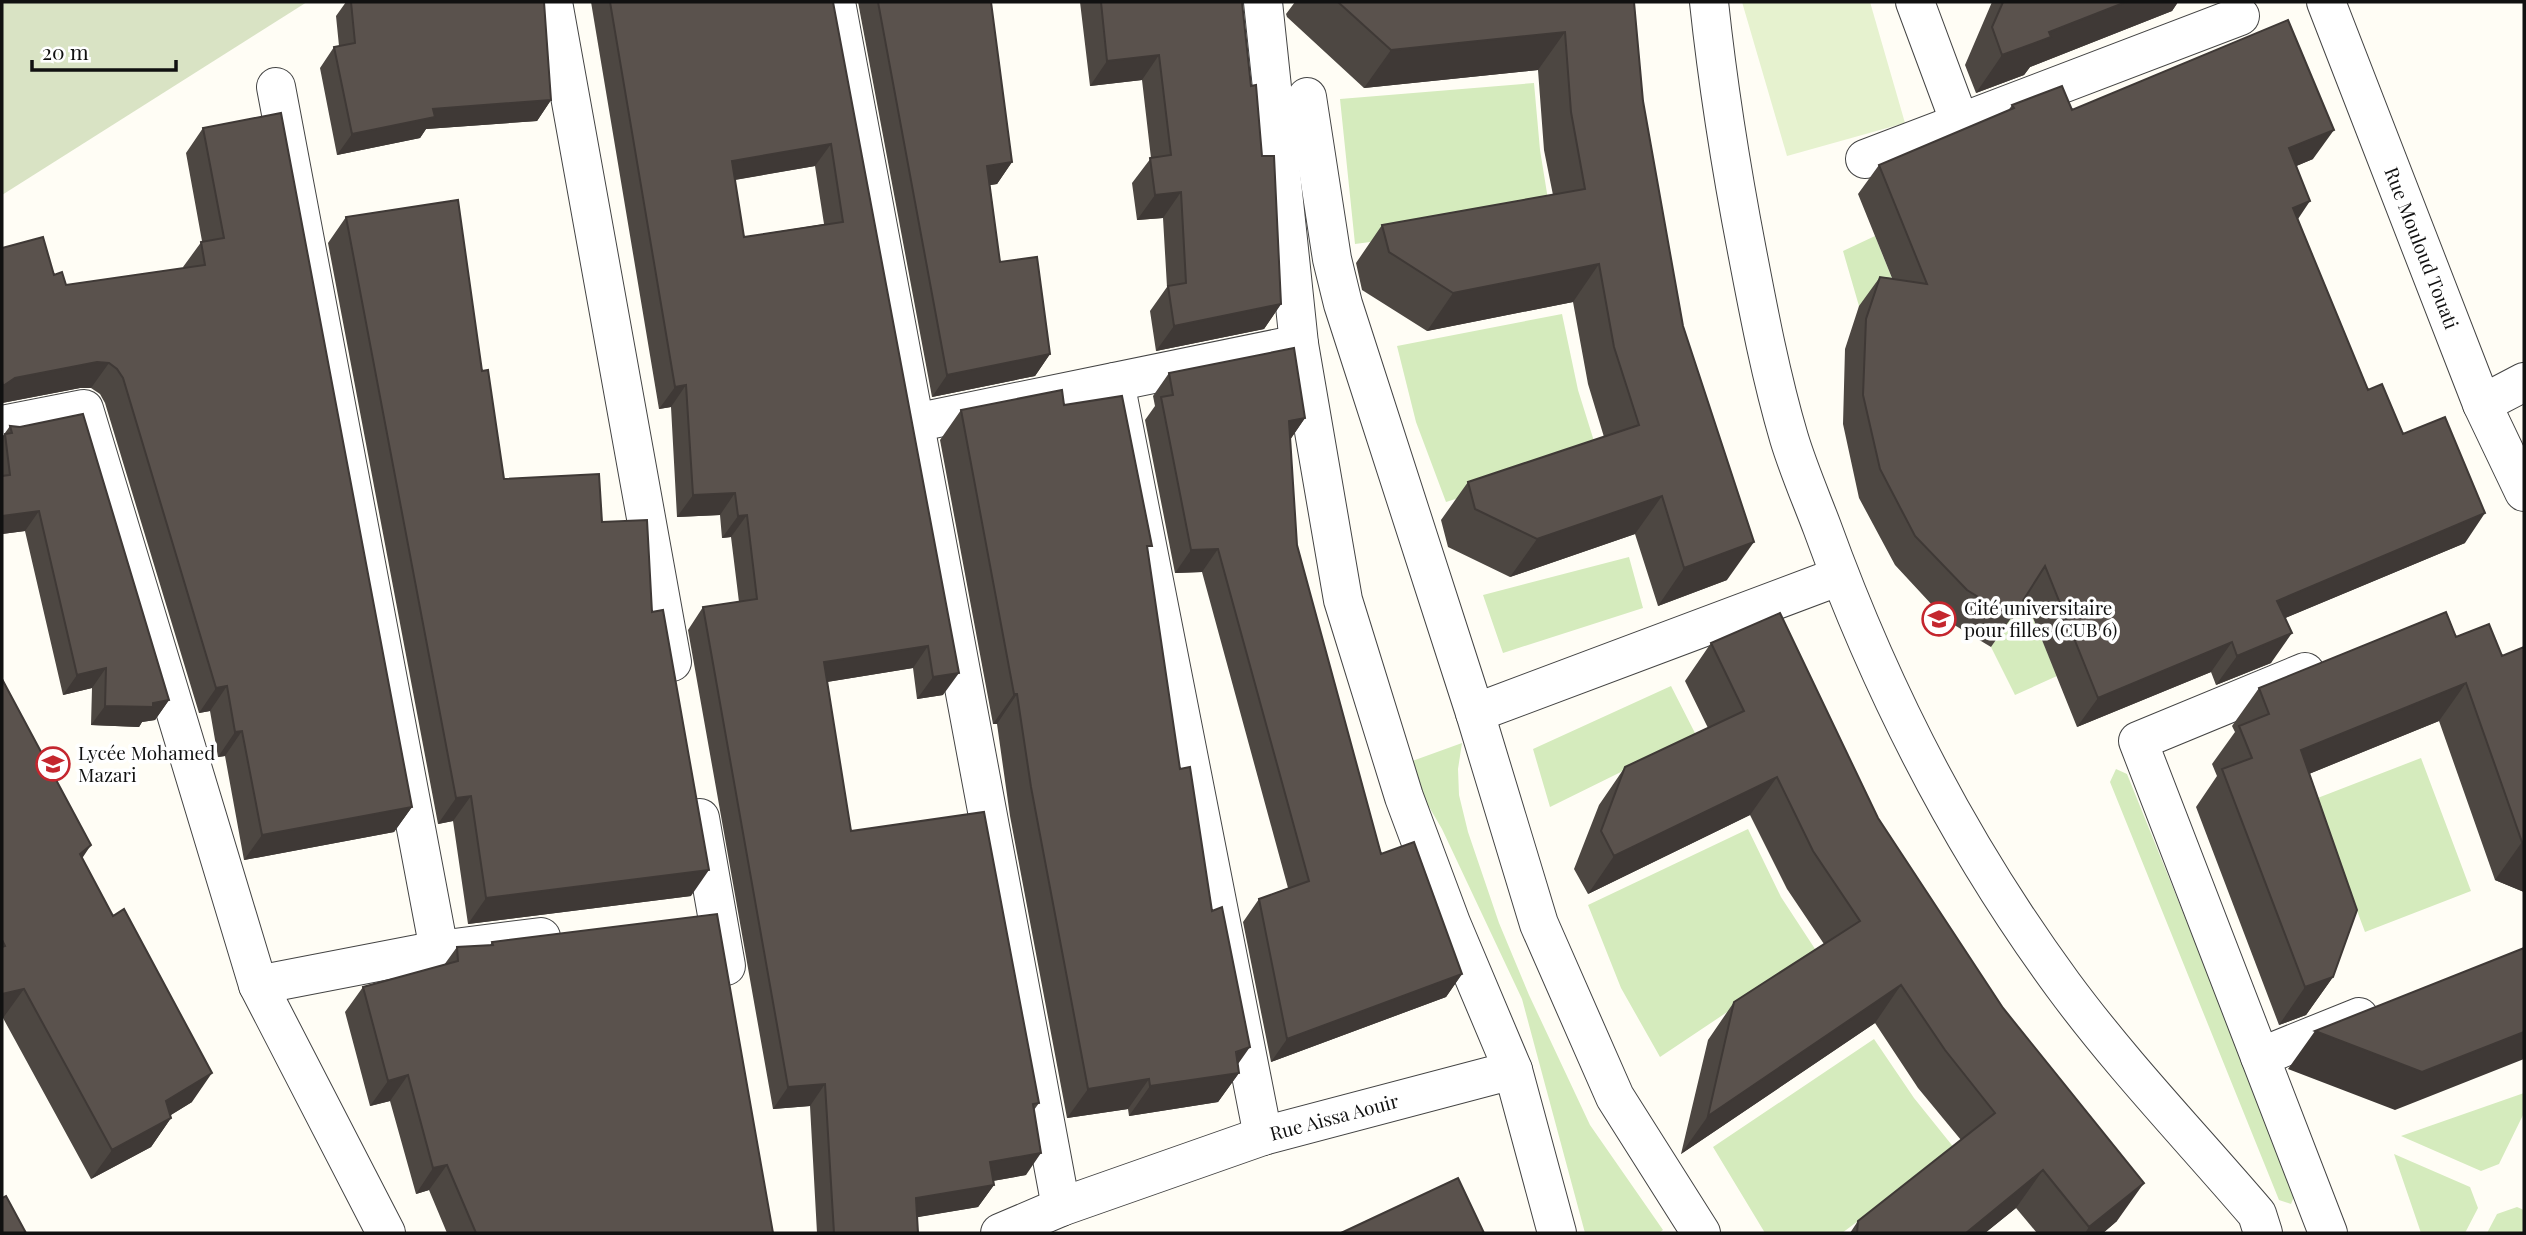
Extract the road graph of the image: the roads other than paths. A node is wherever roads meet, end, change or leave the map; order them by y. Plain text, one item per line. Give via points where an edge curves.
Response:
1 (553, 2) edge
2 (836, 2) edge
3 (1263, 2) edge
4 (1709, 2) edge
5 (1914, 2) edge
6 (2326, 2) edge
7 (2240, 16) dead end
8 (276, 87) dead end
9 (1307, 97) dead end
10 (1960, 123) junction
11 (1865, 159) dead end
12 (1299, 344) junction
13 (1115, 382) junction
14 (2524, 382) edge
15 (2482, 404) junction
16 (914, 423) junction
17 (2, 425) edge
18 (2524, 492) edge
19 (1840, 576) junction
20 (2341, 657) edge
21 (678, 697) edge
22 (1475, 713) junction
23 (693, 779) edge
24 (578, 932) edge
25 (439, 950) junction
26 (258, 985) junction
27 (731, 994) edge
28 (2386, 1006) edge
29 (2260, 1057) junction
30 (1513, 1070) junction
31 (1263, 1136) junction
32 (1061, 1207) junction
33 (386, 1233) edge
34 (1000, 1233) edge
35 (1556, 1233) edge
36 (1701, 1233) edge
37 (2263, 1233) edge
38 (2328, 1233) edge

1 - 21 street
2 - 16 street
3 - 12 street
4 - 19 street via 1717,83 1761,327 1789,438
5 - 10 street
6 - 15 street, Rue Mouloud Touati
7 - 10 street
8 - 25 street
9 - 22 street via 1343,304
10 - 11 street
12 - 13 street
12 - 30 street via 1343,600 1404,797
13 - 16 street
13 - 31 street
14 - 15 street
15 - 18 street, Rue Mouloud Touati
16 - 32 street
17 - 26 street via 84,410
19 - 22 street
19 - 37 street via 1893,701 1953,815 2003,895 2064,985 2257,1214
20 - 29 street via 2138,741
22 - 36 street via 1539,924 1615,1097
23 - 27 street via 703,916
24 - 25 street
25 - 26 street
26 - 33 street
28 - 29 street
29 - 38 street
30 - 31 street, Rue Aissa Aouir
30 - 35 street
31 - 32 street, Rue Aissa Aouir
32 - 34 street, Rue Aissa Aouir

